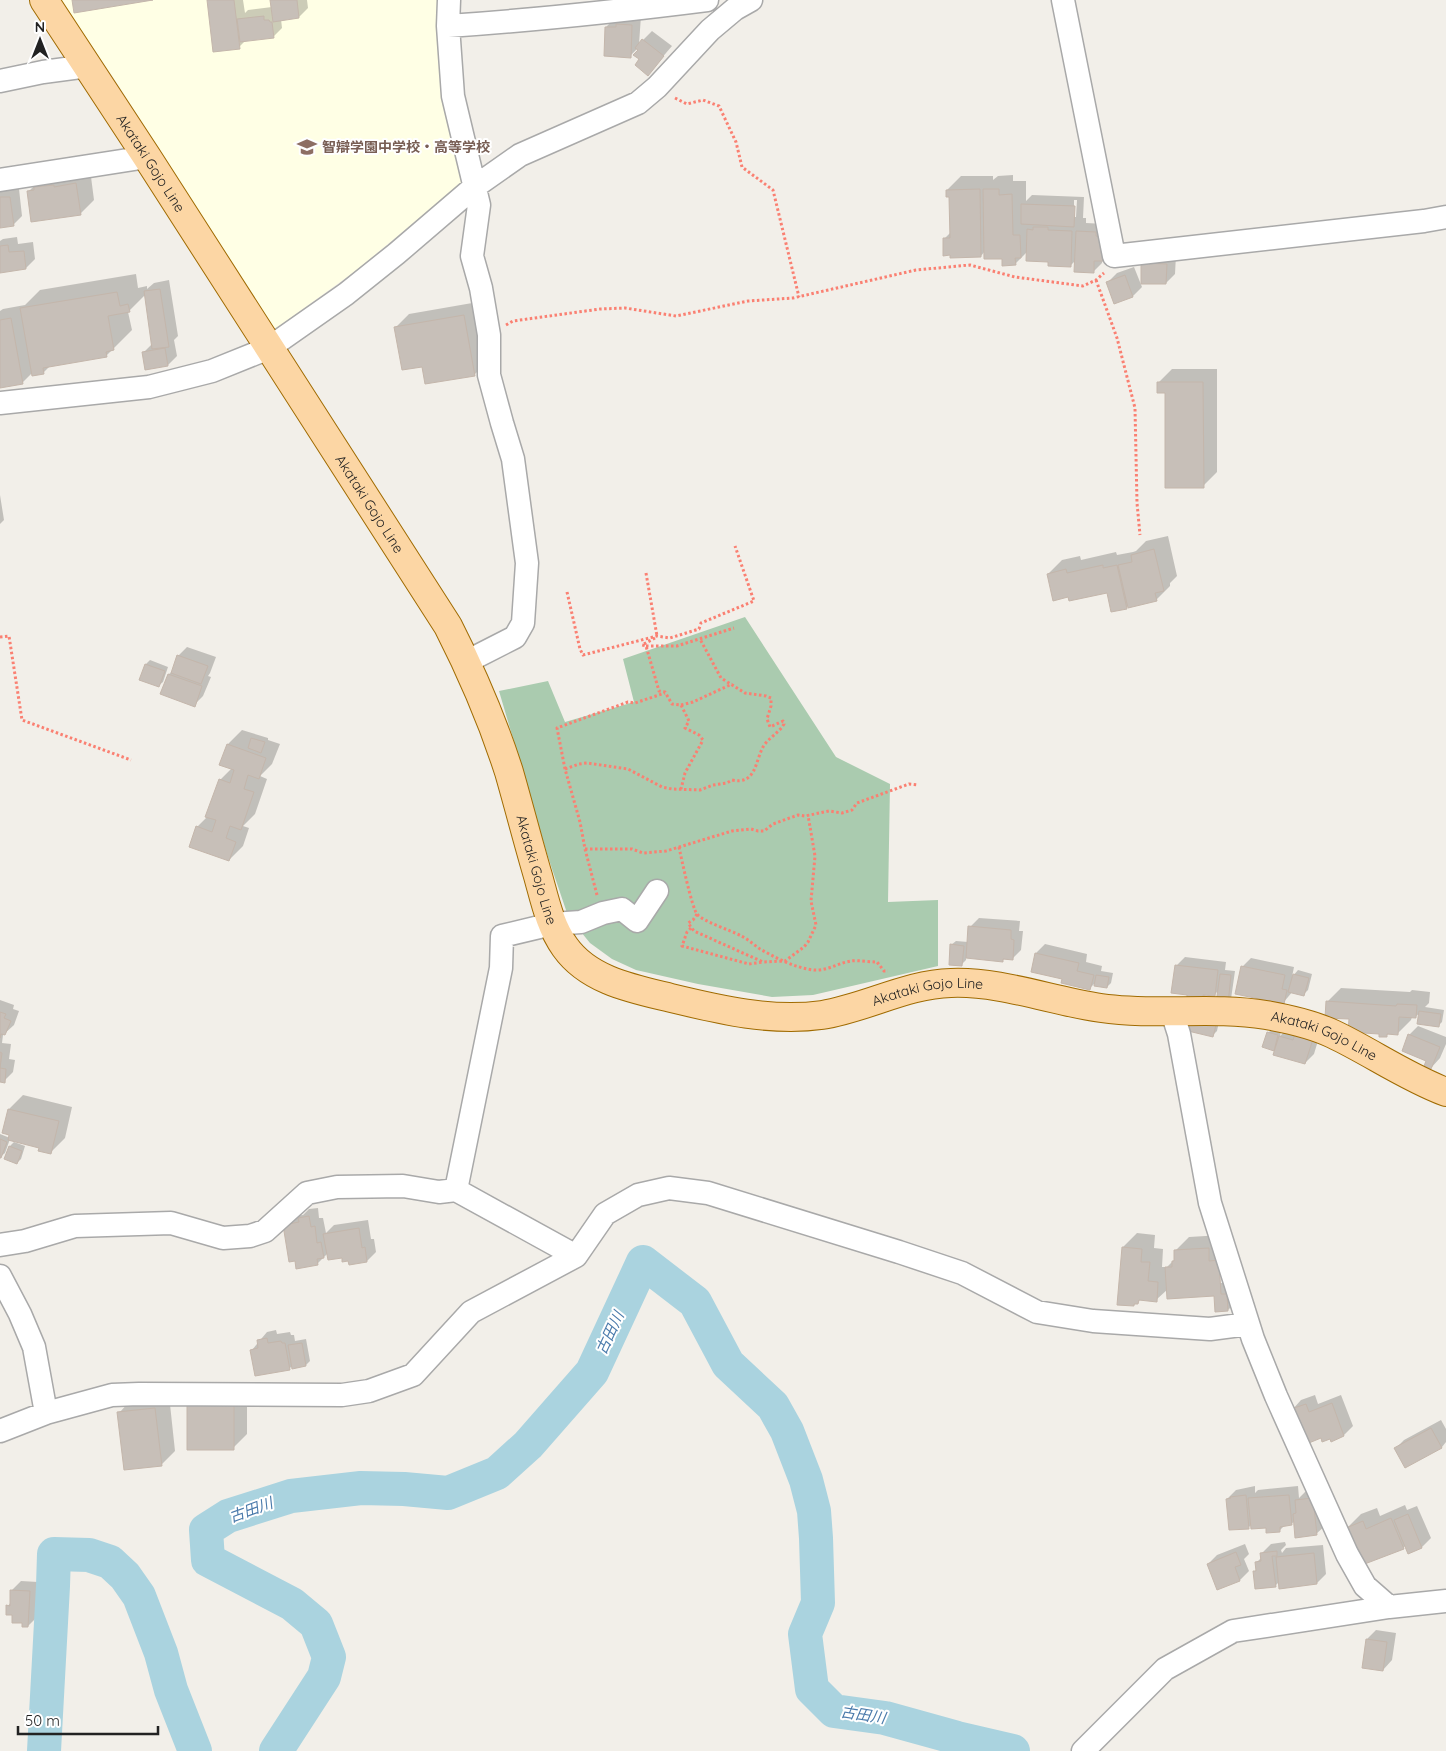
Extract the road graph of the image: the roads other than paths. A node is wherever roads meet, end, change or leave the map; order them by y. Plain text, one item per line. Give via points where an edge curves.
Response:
1 (44, 0) edge
2 (448, 0) edge
3 (707, 0) edge
4 (752, 0) edge
5 (1063, 0) edge
6 (448, 26) junction
7 (88, 66) junction
8 (0, 80) edge
9 (147, 157) junction
10 (0, 180) edge
11 (473, 188) junction
12 (1446, 217) edge
13 (269, 348) junction
14 (0, 403) edge
15 (466, 662) junction
16 (657, 891) dead end
17 (552, 924) junction
18 (1172, 1012) junction
19 (1446, 1092) edge
20 (456, 1190) junction
21 (0, 1246) edge
22 (576, 1256) junction
23 (0, 1276) edge
24 (1248, 1324) junction
25 (46, 1413) junction
26 (0, 1431) edge
27 (1443, 1605) edge
28 (1389, 1607) junction
29 (1084, 1751) edge

1 - 7 main road, Akataki Gojo Line
2 - 6 street
3 - 6 street via 559,18
4 - 11 street via 735,9 710,30 638,103 520,155
5 - 12 street via 1114,256
6 - 11 street via 452,96
7 - 8 street
7 - 9 main road, Akataki Gojo Line
9 - 10 street
9 - 13 main road, Akataki Gojo Line
11 - 13 street via 346,294
11 - 15 street via 479,205 472,256 489,335 489,374 513,459 526,563 523,623 515,637
13 - 14 street via 212,371 149,387
13 - 15 main road, Akataki Gojo Line via 448,626
15 - 17 main road, Akataki Gojo Line via 508,770
16 - 17 street via 637,921 622,909 581,922
17 - 18 main road, Akataki Gojo Line via 565,948 580,964 606,980 723,1011 794,1018 823,1015 929,984 976,983 1100,1008
17 - 20 street via 502,936 501,968
18 - 19 main road, Akataki Gojo Line via 1261,1014 1295,1020 1331,1033
18 - 24 street via 1179,1034 1210,1203
20 - 21 street via 439,1192 402,1186 337,1187 307,1193 265,1231 250,1236 223,1238 171,1223 75,1226
20 - 22 street
22 - 24 street via 605,1214 638,1195 669,1188 708,1193 900,1252 962,1274 1037,1312 1093,1321 1210,1329
22 - 25 street via 471,1312 413,1375 368,1391 342,1395 112,1395
23 - 25 street via 34,1347
24 - 28 street via 1276,1396 1347,1554 1366,1586
25 - 26 street
27 - 28 street
28 - 29 street via 1233,1631 1165,1669

